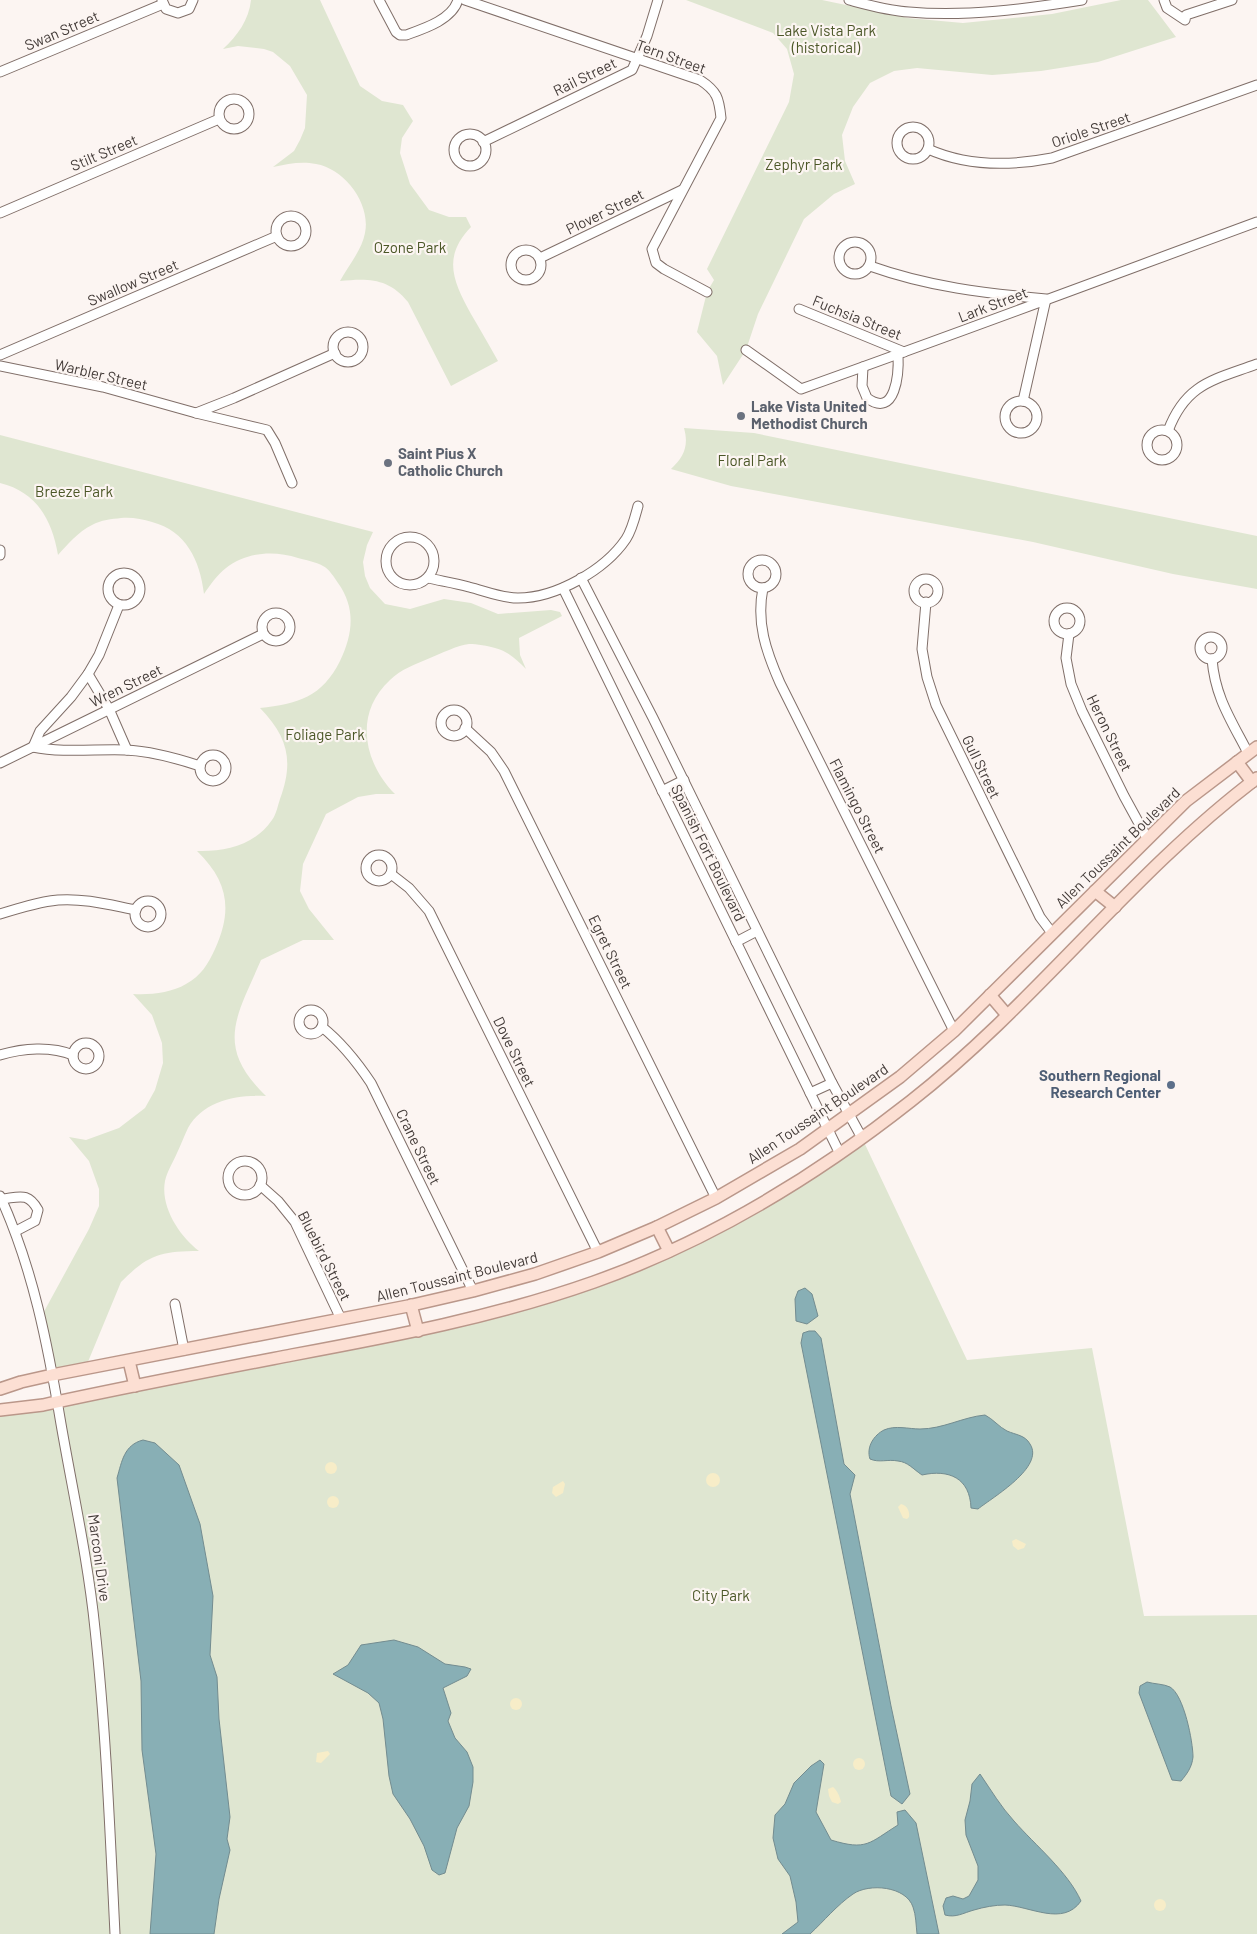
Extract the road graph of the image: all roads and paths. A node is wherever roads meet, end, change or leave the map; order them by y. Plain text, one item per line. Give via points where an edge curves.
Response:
1 (193, 0) edge
2 (379, 0) edge
3 (458, 0) edge
4 (465, 0) edge
5 (658, 0) edge
6 (848, 0) edge
7 (1082, 0) edge
8 (1164, 0) edge
9 (1232, 0) edge
10 (162, 2) edge
11 (637, 60) junction
12 (0, 72) edge
13 (1257, 85) edge
14 (219, 119) dead end
15 (483, 142) dead end
16 (928, 149) dead end
17 (682, 190) junction
18 (0, 213) edge
19 (1257, 222) edge
20 (277, 236) dead end
21 (540, 258) dead end
22 (870, 266) dead end
23 (708, 292) dead end
24 (1046, 299) junction
25 (799, 309) dead end
26 (746, 350) dead end
27 (335, 353) dead end
28 (901, 353) junction
29 (0, 355) edge
30 (1257, 364) edge
31 (0, 366) edge
32 (863, 367) junction
33 (1023, 401) dead end
34 (196, 413) junction
35 (1168, 431) dead end
36 (292, 483) dead end
37 (638, 506) dead end
38 (0, 550) edge
39 (0, 555) edge
40 (428, 578) junction
41 (582, 578) junction
42 (563, 588) junction
43 (762, 588) dead end
44 (926, 602) dead end
45 (119, 605) dead end
46 (263, 634) dead end
47 (1069, 634) dead end
48 (1212, 659) dead end
49 (88, 674) junction
50 (109, 709) junction
51 (465, 728) dead end
52 (33, 747) junction
53 (127, 750) junction
54 (1253, 750) edge
55 (1237, 762) junction
56 (0, 763) edge
57 (200, 766) dead end
58 (684, 780) junction
59 (1255, 780) edge
60 (662, 791) junction
61 (1147, 838) junction
62 (391, 874) dead end
63 (1095, 891) junction
64 (1115, 907) junction
65 (136, 910) dead end
66 (0, 914) edge
67 (757, 931) junction
68 (1052, 933) junction
69 (736, 942) junction
70 (990, 995) junction
71 (1007, 1015) junction
72 (322, 1027) dead end
73 (954, 1030) junction
74 (0, 1055) edge
75 (73, 1055) dead end
76 (832, 1083) junction
77 (810, 1093) junction
78 (849, 1115) junction
79 (828, 1130) junction
80 (862, 1138) junction
81 (840, 1154) junction
82 (260, 1185) dead end
83 (1, 1197) edge
84 (716, 1198) junction
85 (657, 1227) junction
86 (16, 1231) junction
87 (670, 1250) junction
88 (598, 1252) junction
89 (473, 1291) junction
90 (176, 1304) dead end
91 (412, 1305) junction
92 (341, 1319) junction
93 (418, 1331) junction
94 (184, 1350) junction
95 (129, 1361) junction
96 (52, 1374) junction
97 (135, 1386) junction
98 (0, 1389) edge
99 (58, 1402) junction
100 (0, 1410) edge
101 (116, 1934) edge

1 - 10 street, Swan Street via 189,9 181,13 169,11
2 - 3 street via 396,32 406,35 446,17
4 - 11 street, Tern Street
5 - 11 street, Rail Street
6 - 7 street via 909,12 971,12
8 - 9 street via 1167,8 1186,20 1186,15
10 - 12 street, Swan Street
11 - 15 street, Rail Street via 632,70
11 - 17 street, Tern Street via 700,80 719,100 721,118
13 - 16 street, Oriole Street via 1052,158 1026,163 986,163 941,155
14 - 18 street, Stilt Street
17 - 21 street, Plover Street
17 - 23 street, Tern Street via 652,249 653,257 664,269
19 - 24 street, Lark Street
20 - 29 street, Swallow Street
22 - 24 street via 904,278 974,292
24 - 28 street, Lark Street
24 - 33 street
25 - 28 street, Fuchsia Street
26 - 32 street, Lark Street via 801,389
27 - 34 street
28 - 32 street, Lark Street
28 - 32 street via 894,393 884,403 877,404 867,398 862,386
30 - 35 street via 1194,391 1180,406
31 - 34 street, Warbler Street via 104,387
34 - 36 street, Warbler Street via 267,430 276,443
37 - 41 street via 628,537 615,554
38 - 39 street
40 - 40 street via 435,556 427,543 413,536 391,545 387,553 387,569 398,582 413,585
40 - 42 street via 518,598
41 - 42 street
41 - 58 street, Spanish Fort Boulevard
42 - 60 street, Spanish Fort Boulevard
43 - 73 street, Flamingo Street via 761,630 770,662
44 - 68 street, Gull Street via 922,649 936,705 1040,917
45 - 49 street
46 - 50 street, Wren Street
47 - 61 street, Heron Street via 1066,658 1071,684
48 - 54 street via 1220,700
49 - 50 street
49 - 52 street via 40,731
50 - 52 street, Wren Street
50 - 53 street
51 - 84 street, Egret Street via 491,752 504,771
52 - 53 street via 48,750
52 - 56 street, Wren Street
53 - 57 street
54 - 55 main road, Allen Toussaint Boulevard
55 - 59 main road
55 - 61 main road, Allen Toussaint Boulevard via 1186,801
58 - 60 street
58 - 67 street, Spanish Fort Boulevard
59 - 64 main road via 1188,834
60 - 69 street, Spanish Fort Boulevard
61 - 63 main road, Allen Toussaint Boulevard
62 - 88 street, Dove Street via 409,888 429,911
63 - 64 main road
63 - 68 main road, Allen Toussaint Boulevard
64 - 71 main road
65 - 66 street via 82,900 58,900
67 - 69 street
67 - 76 street, Spanish Fort Boulevard
68 - 70 main road, Allen Toussaint Boulevard
69 - 77 street, Spanish Fort Boulevard
70 - 71 main road
70 - 73 main road, Allen Toussaint Boulevard
71 - 80 main road via 915,1098
72 - 89 street, Crane Street via 358,1063 371,1083
73 - 78 main road, Allen Toussaint Boulevard via 900,1077
74 - 75 street via 41,1050
76 - 77 street
76 - 78 street, Spanish Fort Boulevard
77 - 79 street, Spanish Fort Boulevard
78 - 79 main road, Allen Toussaint Boulevard
78 - 80 street, Spanish Fort Boulevard
79 - 81 street, Spanish Fort Boulevard
79 - 84 main road, Allen Toussaint Boulevard via 772,1167
80 - 81 main road
81 - 87 main road via 769,1198
82 - 92 street, Bluebird Street via 295,1222
83 - 86 street, Marconi Drive
83 - 86 street via 24,1196 33,1201 38,1210 35,1221
84 - 85 main road, Allen Toussaint Boulevard
85 - 87 main road
85 - 88 main road, Allen Toussaint Boulevard
86 - 96 street, Marconi Drive via 33,1288
87 - 93 main road via 597,1281 534,1302
88 - 89 main road, Allen Toussaint Boulevard
89 - 91 main road, Allen Toussaint Boulevard
90 - 94 street
91 - 92 main road, Allen Toussaint Boulevard
91 - 93 main road
92 - 94 main road, Allen Toussaint Boulevard
93 - 97 main road
94 - 95 main road, Allen Toussaint Boulevard
95 - 96 main road, Allen Toussaint Boulevard
95 - 97 main road
96 - 98 main road, Allen Toussaint Boulevard
96 - 99 street, Marconi Drive
97 - 99 main road
99 - 100 main road
99 - 101 street, Marconi Drive via 95,1629

